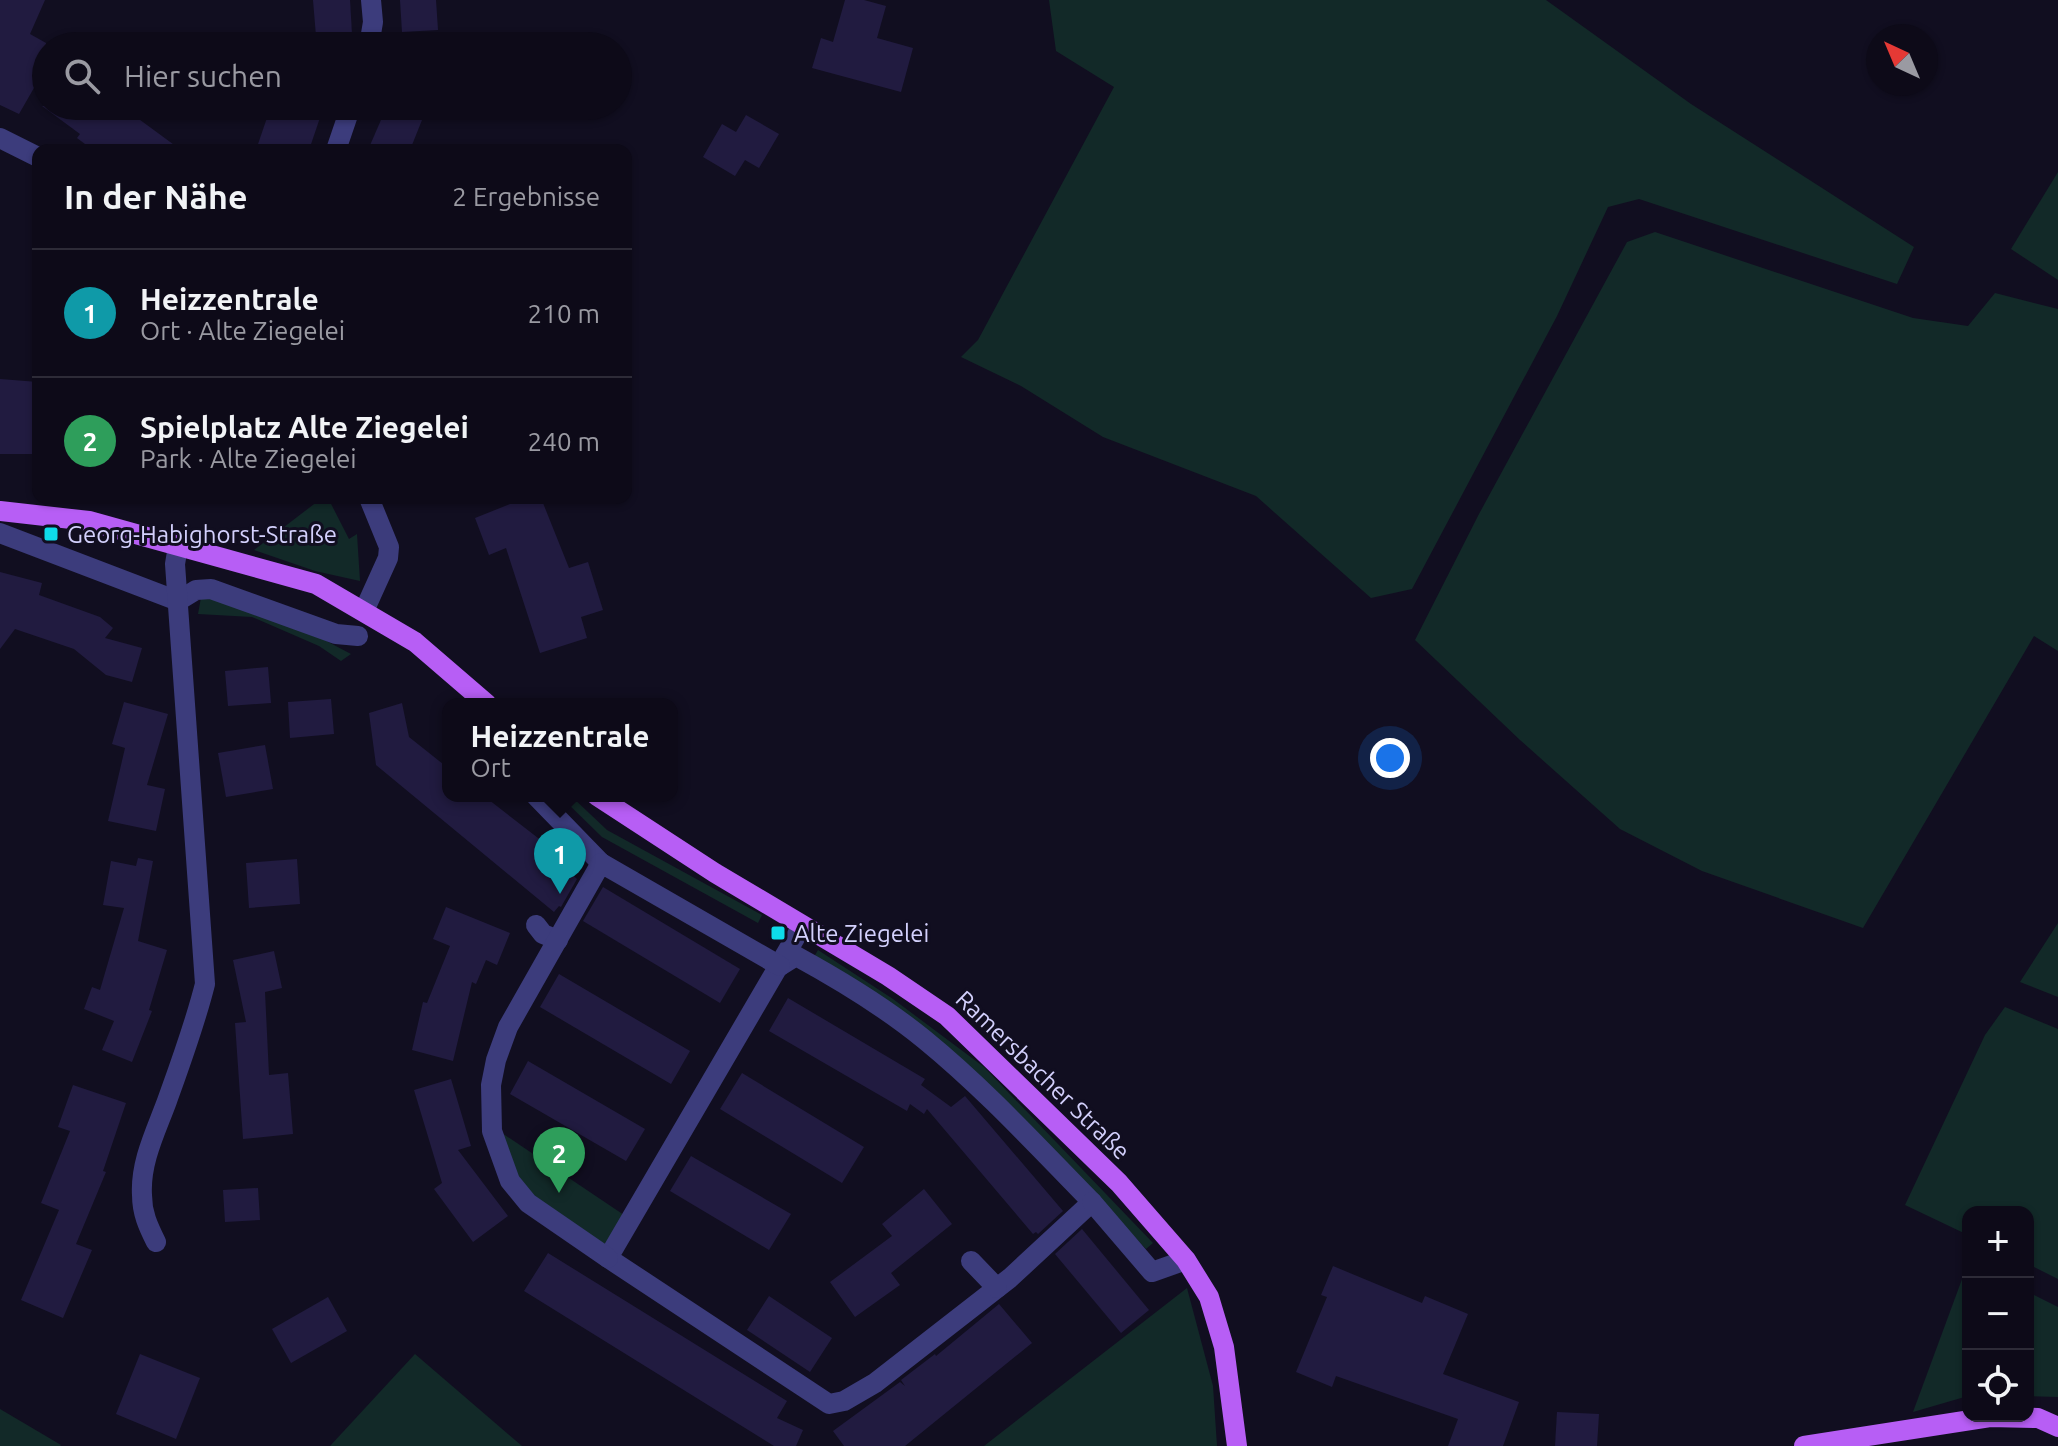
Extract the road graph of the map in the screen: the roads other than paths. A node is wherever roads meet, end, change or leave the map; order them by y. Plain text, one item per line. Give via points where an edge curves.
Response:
1 (371, 0) edge
2 (371, 32) edge
3 (346, 120) edge
4 (0, 138) edge
5 (338, 144) edge
6 (32, 154) edge
7 (371, 504) edge
8 (0, 511) edge
9 (0, 533) edge
10 (178, 546) junction
11 (178, 601) junction
12 (364, 611) junction
13 (358, 636) dead end
14 (480, 698) edge
15 (542, 802) edge
16 (606, 802) edge
17 (601, 863) junction
18 (536, 925) dead end
19 (802, 926) junction
20 (558, 940) junction
21 (780, 966) junction
22 (1092, 1202) junction
23 (156, 1242) dead end
24 (608, 1258) junction
25 (1186, 1260) junction
26 (971, 1261) dead end
27 (997, 1288) junction
28 (2058, 1427) edge
29 (1237, 1446) edge
30 (1804, 1446) edge

1 - 2 street
3 - 5 street
4 - 6 street
7 - 12 street via 389,547
8 - 10 main road via 89,521
9 - 11 street
10 - 11 street
10 - 12 main road via 316,584
11 - 13 street via 196,590 211,589 336,634
11 - 23 street via 205,984 143,1173 145,1219
12 - 14 main road via 415,642
15 - 17 street
16 - 19 main road, Ramersbacher Straße
17 - 20 street
17 - 21 street
18 - 20 street
19 - 21 street
19 - 25 main road, Ramersbacher Straße via 947,1016 1119,1183
20 - 24 street via 508,1027 496,1060 492,1131 510,1181 528,1203
21 - 22 street via 796,956 923,1038
21 - 24 street
22 - 25 street via 1152,1272
22 - 27 street
24 - 27 street via 829,1404 875,1383
25 - 29 main road, Ramersbacher Straße via 1209,1297 1224,1347
26 - 27 street
28 - 30 main road via 2038,1418 1990,1417

